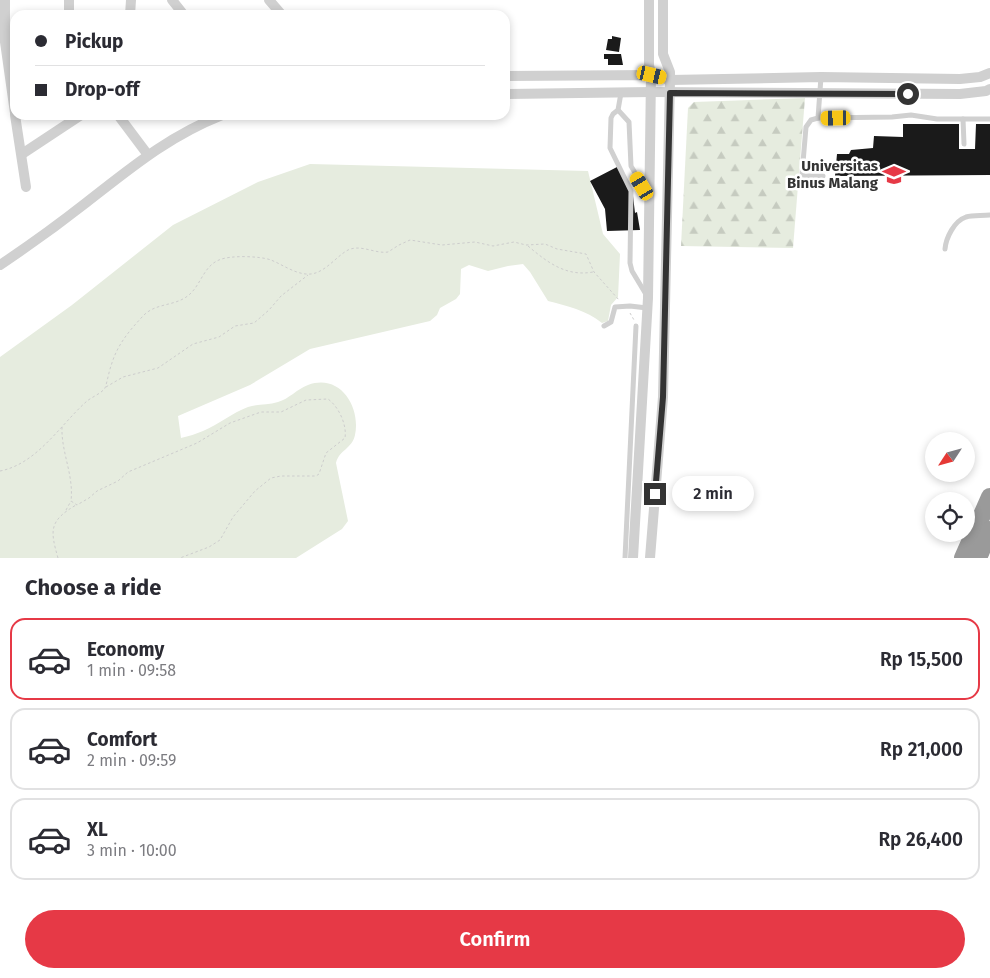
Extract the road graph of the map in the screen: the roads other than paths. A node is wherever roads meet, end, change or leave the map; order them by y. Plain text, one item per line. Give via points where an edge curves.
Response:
1 (6, 0) edge
2 (172, 0) edge
3 (269, 0) edge
4 (649, 0) edge
5 (663, 0) edge
6 (180, 10) edge
7 (278, 10) edge
8 (990, 73) edge
9 (10, 74) edge
10 (652, 75) junction
11 (510, 76) edge
12 (821, 77) junction
13 (960, 79) junction
14 (670, 80) junction
15 (990, 89) edge
16 (651, 92) junction
17 (621, 93) junction
18 (670, 93) junction
19 (820, 93) junction
20 (510, 94) edge
21 (960, 94) junction
22 (618, 110) junction
23 (818, 118) junction
24 (963, 119) junction
25 (990, 119) edge
26 (16, 120) edge
27 (73, 120) edge
28 (122, 120) edge
29 (210, 120) edge
30 (964, 144) dead end
31 (22, 154) junction
32 (148, 155) junction
33 (823, 176) dead end
34 (26, 187) dead end
35 (651, 199) junction
36 (668, 202) junction
37 (990, 216) edge
38 (945, 249) dead end
39 (0, 265) edge
40 (648, 303) junction
41 (604, 326) dead end
42 (636, 326) road end
43 (990, 496) edge
44 (990, 530) edge
45 (634, 554) edge
46 (650, 555) edge
47 (625, 558) edge
48 (964, 558) edge
49 (978, 558) edge

1 - 9 street
2 - 6 street
3 - 7 street
4 - 10 street via 649,65
5 - 14 street via 664,54
8 - 13 street
10 - 11 street
10 - 14 street
10 - 16 street
12 - 13 street
12 - 14 street
12 - 19 lane
13 - 21 street
14 - 18 street
15 - 21 street
16 - 17 street
16 - 18 street
16 - 35 street
17 - 20 street
17 - 22 lane
18 - 19 street
18 - 36 street
19 - 21 street
19 - 23 lane
22 - 35 lane via 630,122 631,166
22 - 40 lane via 611,118 610,148 631,191 630,263
23 - 24 lane via 911,115
23 - 33 lane via 808,123 802,171 804,176
24 - 25 lane
24 - 30 lane
26 - 31 street
27 - 31 street
28 - 32 street
29 - 32 street
31 - 34 street
32 - 39 street
35 - 36 street
35 - 40 street
36 - 46 street via 663,397
37 - 38 lane via 961,220 946,239
40 - 41 lane via 615,307 612,322
40 - 45 street
42 - 47 lane
43 - 48 highway
44 - 49 highway
45 - 46 street

